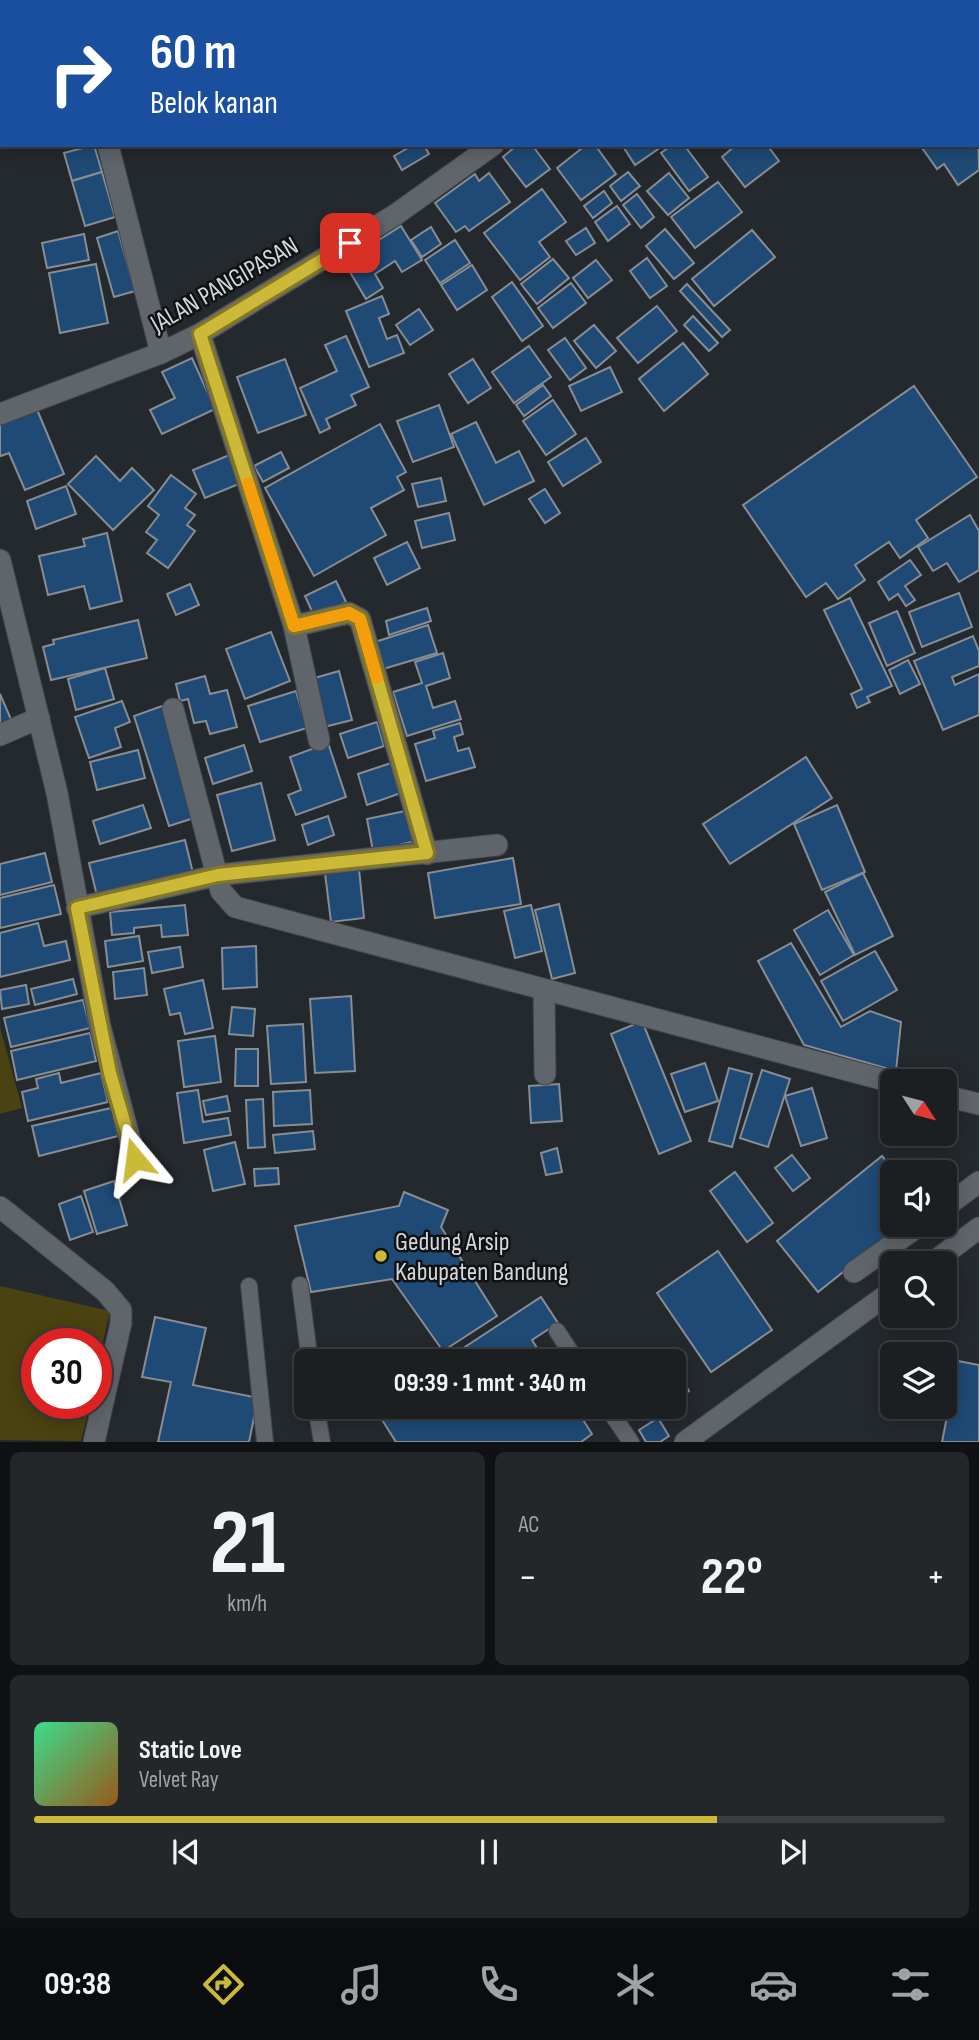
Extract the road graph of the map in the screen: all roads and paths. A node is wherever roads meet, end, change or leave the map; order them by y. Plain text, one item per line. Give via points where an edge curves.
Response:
1 (109, 147) edge
2 (490, 147) edge
3 (200, 334) junction
4 (161, 353) junction
5 (0, 414) edge
6 (0, 560) edge
7 (294, 626) junction
8 (173, 709) dead end
9 (39, 718) junction
10 (0, 736) edge
11 (319, 740) dead end
12 (497, 845) dead end
13 (427, 853) junction
14 (218, 875) junction
15 (77, 908) junction
16 (544, 990) junction
17 (545, 1074) dead end
18 (880, 1079) edge
19 (957, 1099) edge
20 (979, 1104) edge
21 (135, 1159) dead end
22 (979, 1182) edge
23 (957, 1198) edge
24 (0, 1207) edge
25 (979, 1228) edge
26 (903, 1237) edge
27 (948, 1251) edge
28 (854, 1272) dead end
29 (300, 1285) dead end
30 (249, 1286) dead end
31 (880, 1300) edge
32 (557, 1331) dead end
33 (308, 1349) edge
34 (569, 1349) edge
35 (318, 1419) edge
36 (615, 1419) edge
37 (689, 1440) edge
38 (94, 1441) edge
39 (265, 1441) edge
40 (322, 1441) edge
41 (631, 1441) edge

1 - 4 street
2 - 3 street, JALAN PANGIPASAN via 394,215
3 - 4 street, JALAN PANGIPASAN
3 - 7 street
4 - 5 street, JALAN PANGIPASAN
6 - 9 street
7 - 11 street
7 - 13 street via 349,613 360,619
8 - 14 street
9 - 10 street
9 - 15 street
12 - 13 street
13 - 14 street
14 - 15 street
14 - 16 street via 224,897 235,907
15 - 21 street via 108,1061
16 - 17 street
16 - 18 street
19 - 20 street
22 - 23 street
24 - 38 street via 105,1291 121,1310
25 - 27 street
26 - 28 street
29 - 33 lane
30 - 39 lane
31 - 37 street
32 - 34 lane
35 - 40 lane
36 - 41 lane

